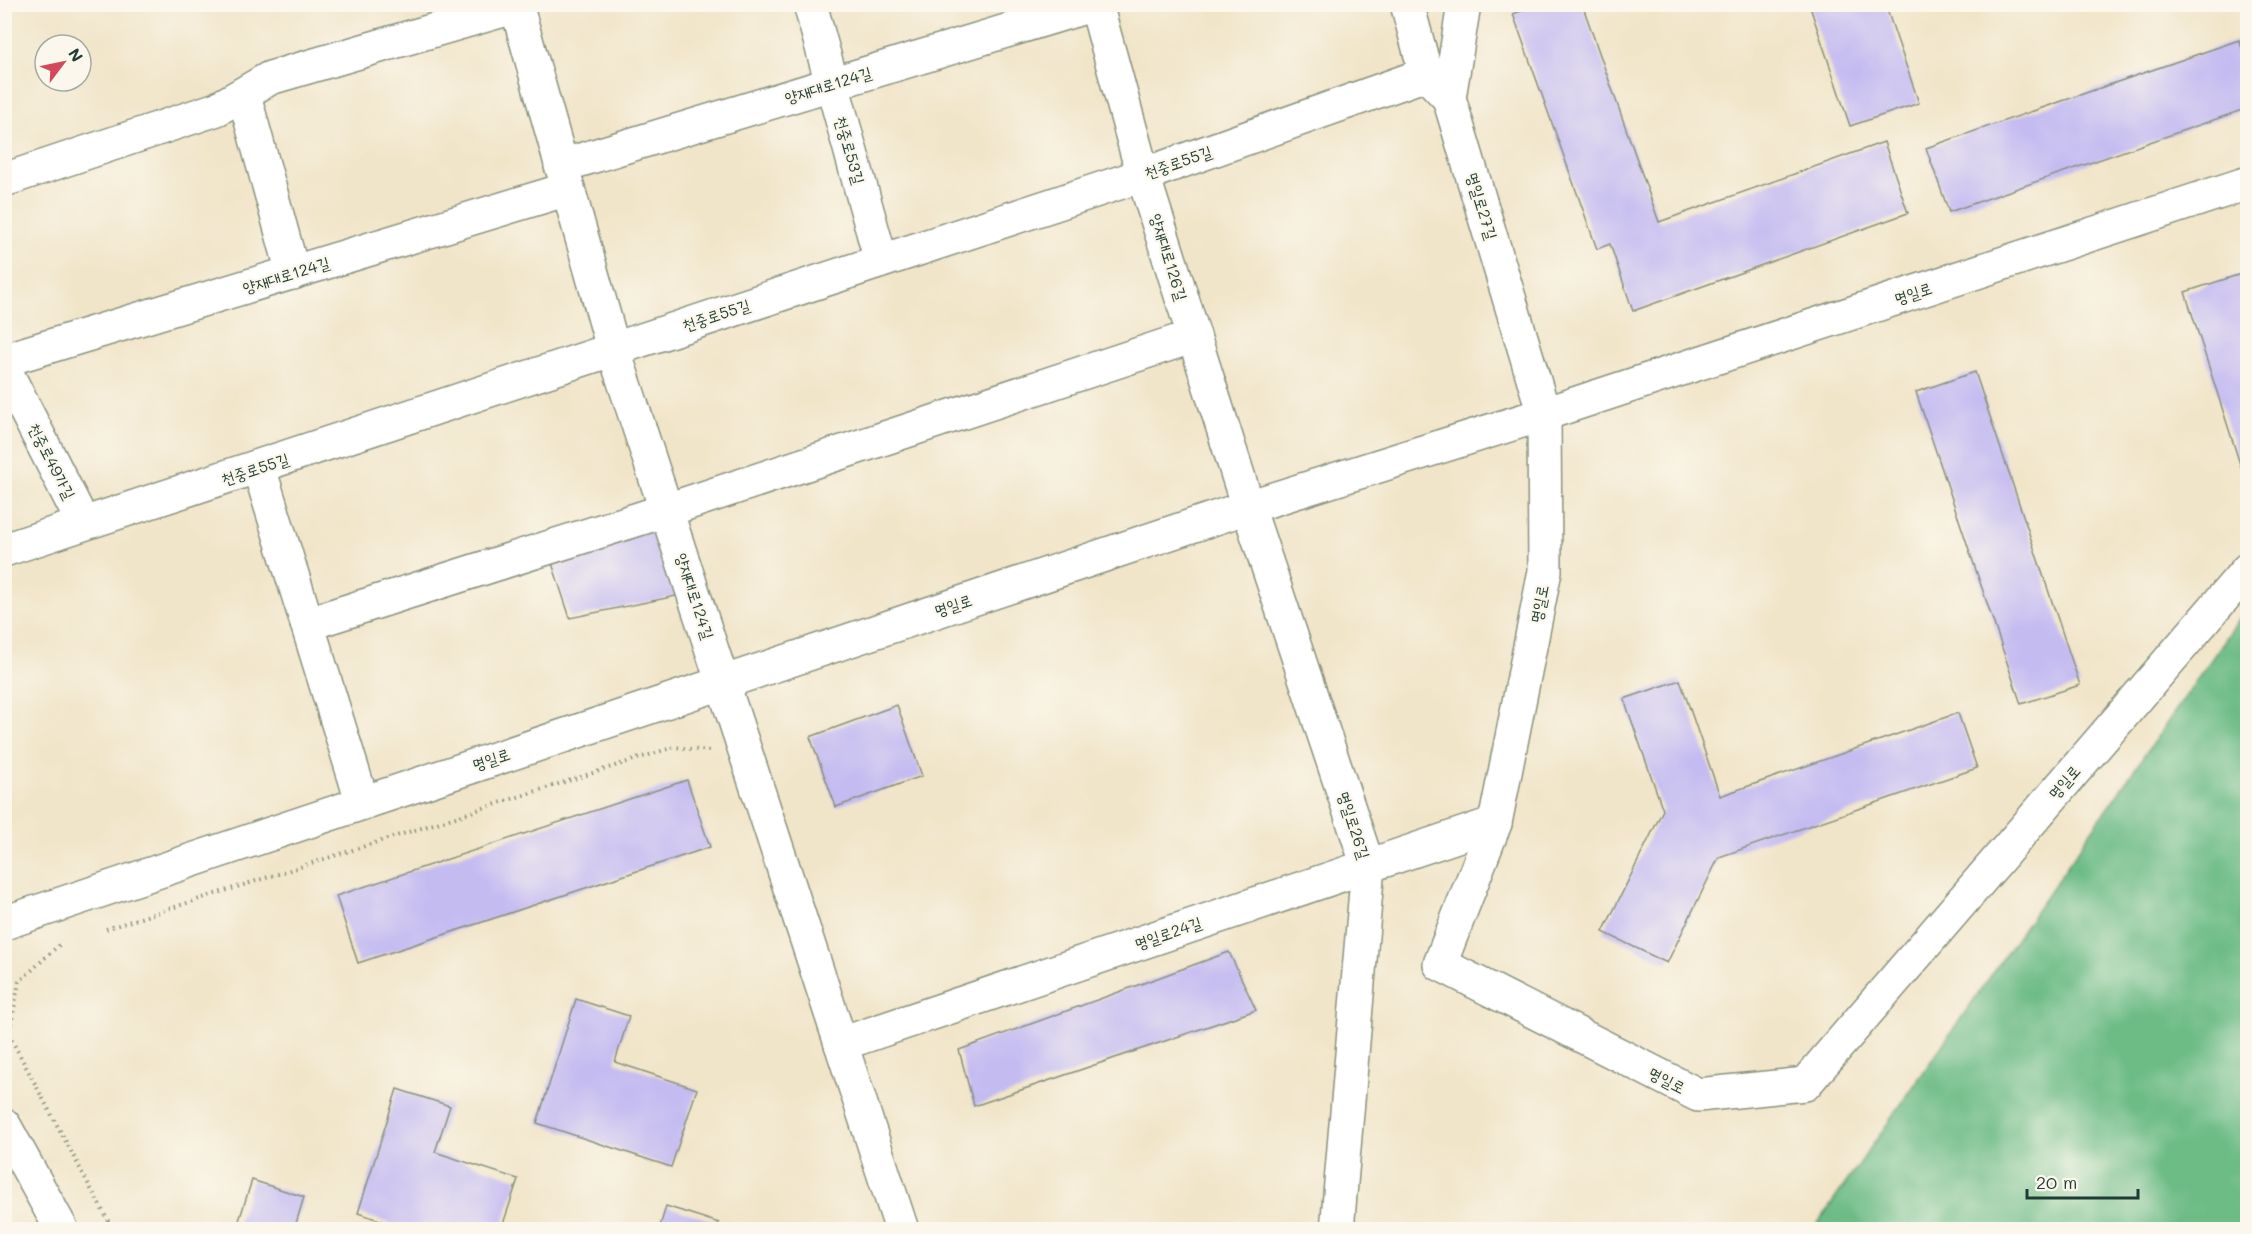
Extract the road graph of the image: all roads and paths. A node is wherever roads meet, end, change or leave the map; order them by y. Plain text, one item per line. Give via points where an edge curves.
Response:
1 (810, 4) edge
2 (1096, 4) edge
3 (1407, 4) edge
4 (1464, 4) edge
5 (517, 5) edge
6 (1426, 74) junction
7 (832, 84) junction
8 (244, 95) junction
9 (1449, 98) junction
10 (1143, 175) junction
11 (565, 177) junction
12 (4, 180) edge
13 (2247, 183) edge
14 (881, 261) junction
15 (293, 273) junction
16 (1194, 336) junction
17 (613, 348) junction
18 (4, 360) edge
19 (4, 368) edge
20 (1544, 414) junction
21 (259, 468) junction
22 (1248, 507) junction
23 (667, 510) junction
24 (83, 523) junction
25 (4, 550) edge
26 (2247, 569) edge
27 (307, 624) junction
28 (724, 681) junction
29 (713, 762) dead end
30 (362, 801) junction
31 (1495, 823) junction
32 (1368, 866) junction
33 (4, 923) edge
34 (102, 931) dead end
35 (69, 941) dead end
36 (841, 1044) junction
37 (4, 1125) edge
38 (62, 1230) edge
39 (113, 1230) edge
40 (902, 1230) edge
41 (1337, 1230) edge

1 - 7 street, 천중로53길
2 - 7 street, 양재대로124길
2 - 10 street, 양재대로126길
3 - 6 street, 명일로27길
4 - 9 street
5 - 8 street, 양재대로124길 via 270,78
5 - 11 street, 양재대로124길
6 - 9 street, 명일로27길
6 - 10 street, 천중로55길
7 - 11 street, 양재대로124길
7 - 14 street, 천중로53길
8 - 12 street, 양재대로124길 via 217,109
8 - 15 street
9 - 20 street, 명일로27길
10 - 14 street, 천중로55길
10 - 16 street, 양재대로126길
11 - 15 street, 양재대로124길
11 - 17 street, 양재대로124길
13 - 20 street, 명일로
14 - 17 street, 천중로55길
15 - 18 street, 양재대로124길
16 - 22 street, 양재대로126길
16 - 23 street
17 - 21 street, 천중로55길
17 - 23 street, 양재대로124길
19 - 24 street, 천중로49가길
20 - 22 street, 명일로
20 - 31 street, 명일로 via 1545,571
21 - 24 street, 천중로55길
21 - 27 street
22 - 28 street, 명일로
22 - 32 street, 명일로26길
23 - 27 street
23 - 28 street, 양재대로124길
24 - 25 street, 천중로55길
26 - 31 street, 명일로 via 1805,1084 1698,1095 1440,964
27 - 30 street
28 - 30 street, 명일로
28 - 36 street
29 - 34 path via 709,751 674,747
30 - 33 street, 명일로
31 - 32 street, 명일로24길
32 - 36 street, 명일로24길
32 - 41 street, 명일로26길
35 - 39 path via 58,945 19,982 9,1035
36 - 40 street
37 - 38 street

